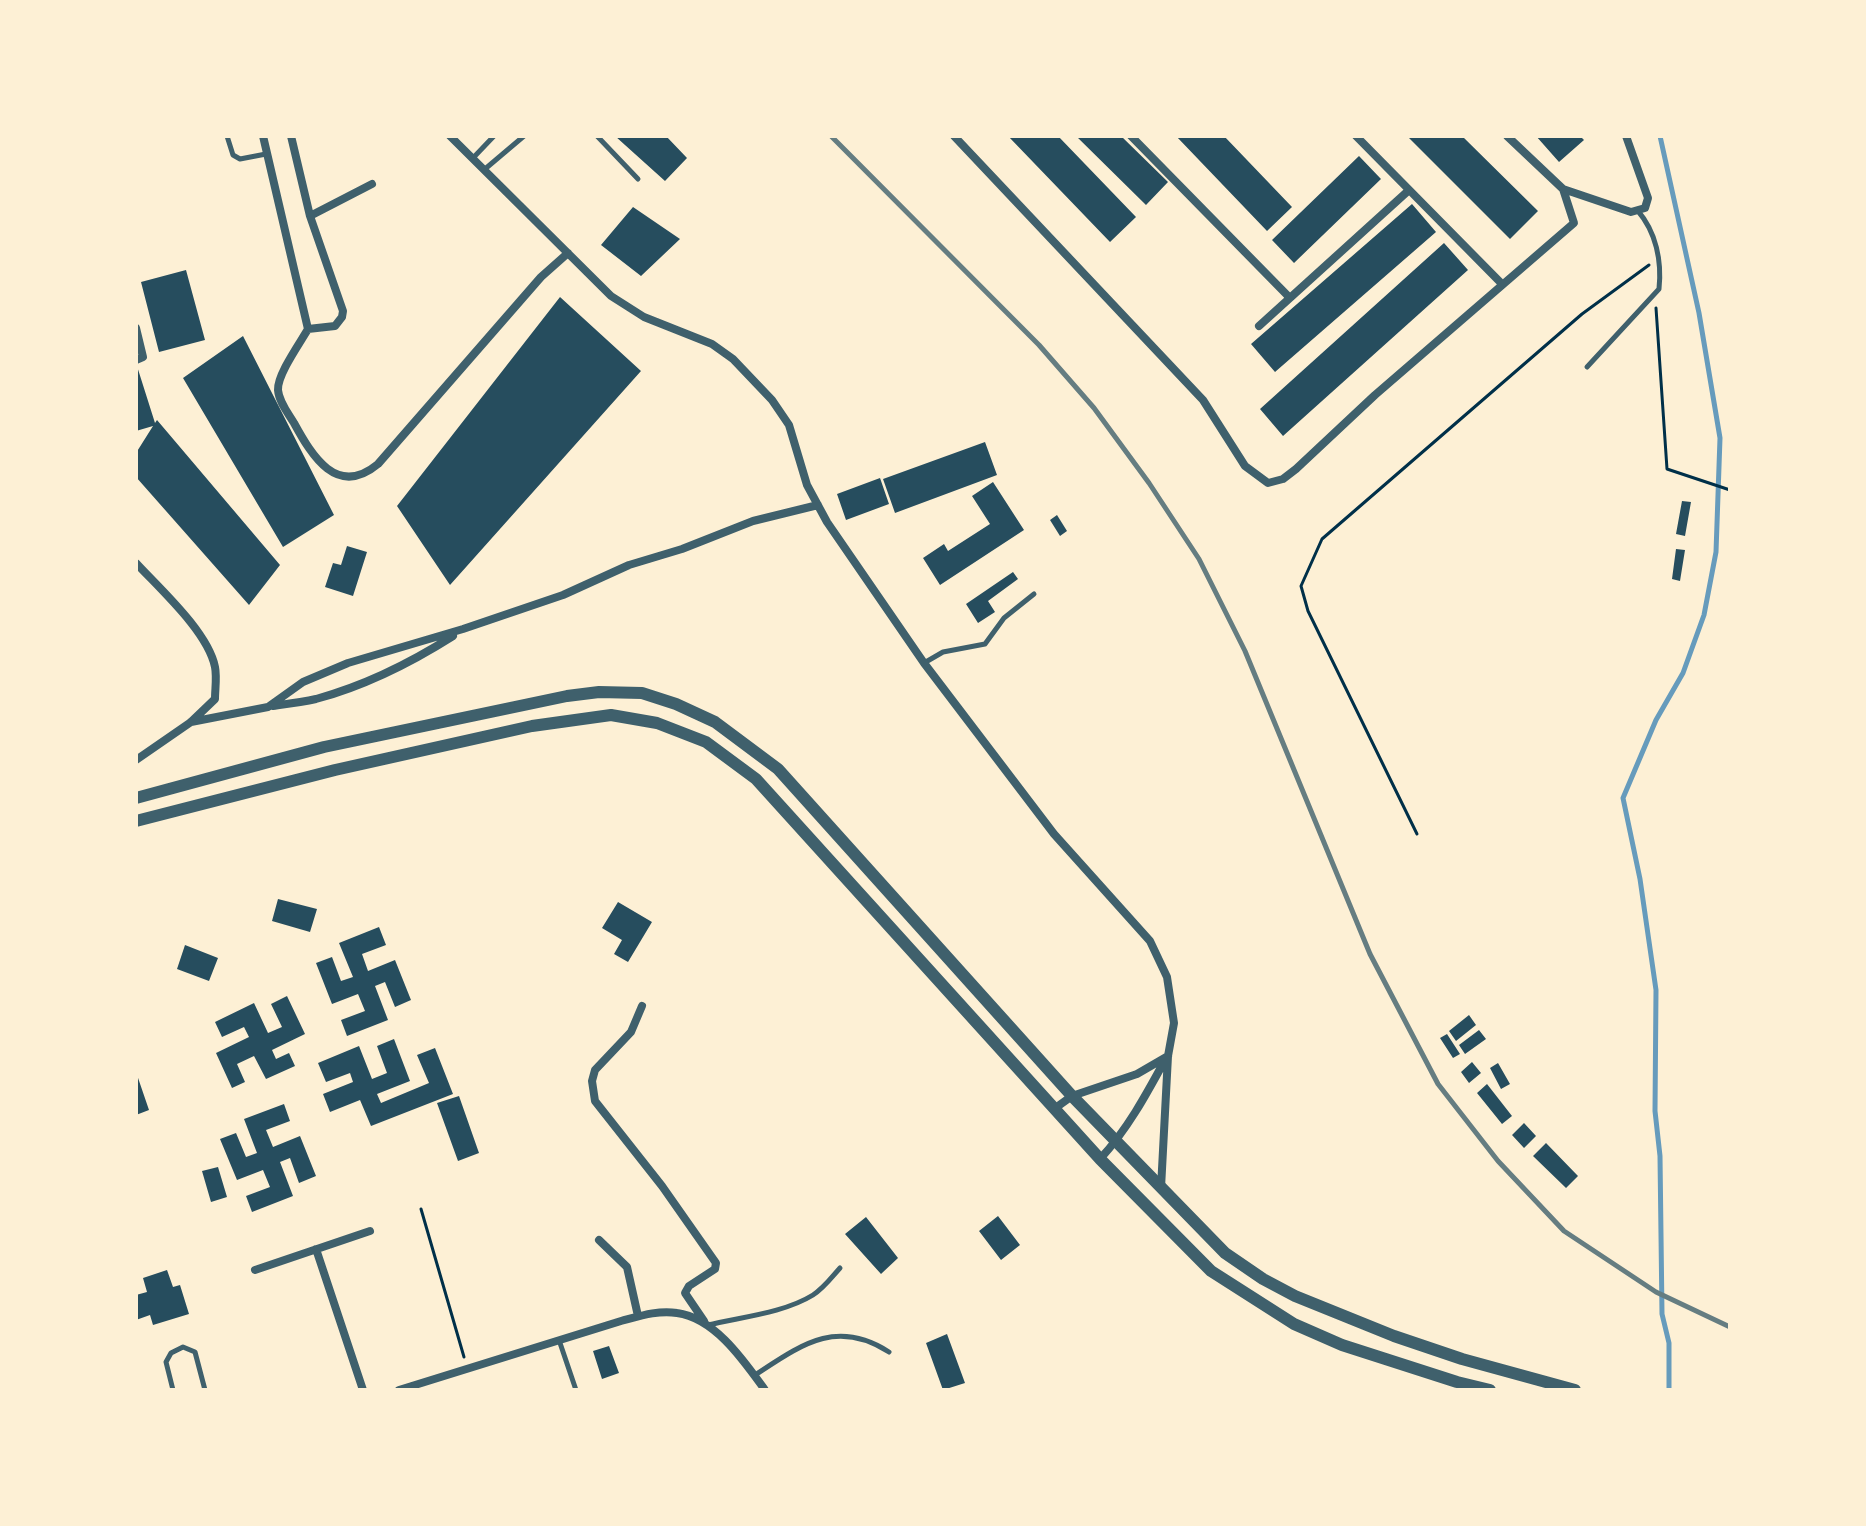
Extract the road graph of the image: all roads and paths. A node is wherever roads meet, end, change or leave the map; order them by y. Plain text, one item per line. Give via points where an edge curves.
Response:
1 (227, 136) edge
2 (263, 136) edge
3 (291, 136) edge
4 (450, 136) edge
5 (494, 136) edge
6 (524, 136) edge
7 (597, 136) edge
8 (954, 136) edge
9 (1131, 136) edge
10 (1356, 136) edge
11 (1507, 136) edge
12 (1626, 136) edge
13 (267, 154) junction
14 (473, 158) junction
15 (484, 170) junction
16 (638, 179) dead end
17 (372, 184) dead end
18 (1563, 189) junction
19 (1408, 191) junction
20 (1638, 211) junction
21 (310, 216) junction
22 (568, 253) junction
23 (1653, 262) dead end
24 (1502, 284) junction
25 (1655, 293) junction
26 (1290, 298) junction
27 (1259, 326) dead end
28 (136, 328) edge
29 (308, 329) junction
30 (136, 360) edge
31 (1587, 367) dead end
32 (1730, 490) edge
33 (818, 505) junction
34 (136, 563) edge
35 (1034, 594) dead end
36 (463, 629) junction
37 (924, 663) junction
38 (268, 707) junction
39 (191, 722) junction
40 (136, 760) edge
41 (136, 798) edge
42 (136, 821) edge
43 (1417, 834) dead end
44 (642, 1006) dead end
45 (1168, 1056) junction
46 (1072, 1096) junction
47 (1054, 1109) junction
48 (1117, 1140) junction
49 (1100, 1159) junction
50 (1161, 1188) junction
51 (421, 1209) dead end
52 (370, 1231) dead end
53 (599, 1240) dead end
54 (316, 1249) junction
55 (840, 1268) dead end
56 (255, 1270) dead end
57 (638, 1316) junction
58 (707, 1325) junction
59 (559, 1339) junction
60 (889, 1352) dead end
61 (467, 1369) junction
62 (754, 1375) junction
63 (173, 1390) edge
64 (205, 1390) edge
65 (363, 1390) edge
66 (399, 1390) edge
67 (576, 1390) edge
68 (765, 1390) edge
69 (1490, 1390) edge
70 (1575, 1390) edge

1 - 13 lane via 233,155 240,159
2 - 13 street
3 - 21 street
4 - 14 street
5 - 14 lane
6 - 15 lane
7 - 16 lane
8 - 24 street via 1203,400 1245,466 1268,483 1296,469
9 - 26 street
10 - 19 street
11 - 18 street
12 - 20 street via 1648,198
13 - 29 street
14 - 15 street
15 - 22 street
17 - 21 street
18 - 20 street
18 - 24 street via 1574,223
19 - 24 street
19 - 26 street
20 - 25 lane via 1650,224 1661,271
21 - 29 street via 343,311 335,326
22 - 29 street via 541,277 378,464 363,474 322,467 279,398 280,381
22 - 33 street via 611,296 733,359 789,425
23 - 43 path via 1582,314 1322,539 1301,586 1308,611
25 - 31 lane
25 - 32 path via 1667,469
26 - 27 street
28 - 30 street via 143,357
33 - 36 street via 753,521
33 - 37 street
34 - 39 street via 195,629 215,668 215,699
35 - 37 lane via 1004,618 985,644 943,652
36 - 38 street via 348,663 303,682
36 - 38 street via 370,678 317,699
37 - 45 street via 1044,822 1150,941 1167,977 1174,1023
38 - 39 street
39 - 40 street
41 - 46 street via 324,747 567,696 642,693 715,722 778,769
42 - 47 street via 532,726 611,715 657,723 706,742 756,779
44 - 58 street via 631,1032 595,1070 592,1089 595,1101 716,1263 685,1293
45 - 46 street via 1137,1074
45 - 48 street
45 - 50 street
46 - 47 street
46 - 48 street
47 - 49 street
48 - 49 street
48 - 50 street
49 - 69 street via 1211,1271 1283,1317 1342,1345
50 - 70 street via 1225,1253 1295,1296 1462,1359
51 - 61 path
52 - 54 street
53 - 57 street via 627,1267
54 - 56 street
54 - 65 street
55 - 58 lane via 810,1297
57 - 58 street via 675,1312
57 - 59 street
58 - 62 street
59 - 61 street
59 - 67 lane
60 - 62 lane via 872,1341 820,1338
61 - 66 street
62 - 68 street
63 - 64 lane via 166,1362 183,1347 195,1352

